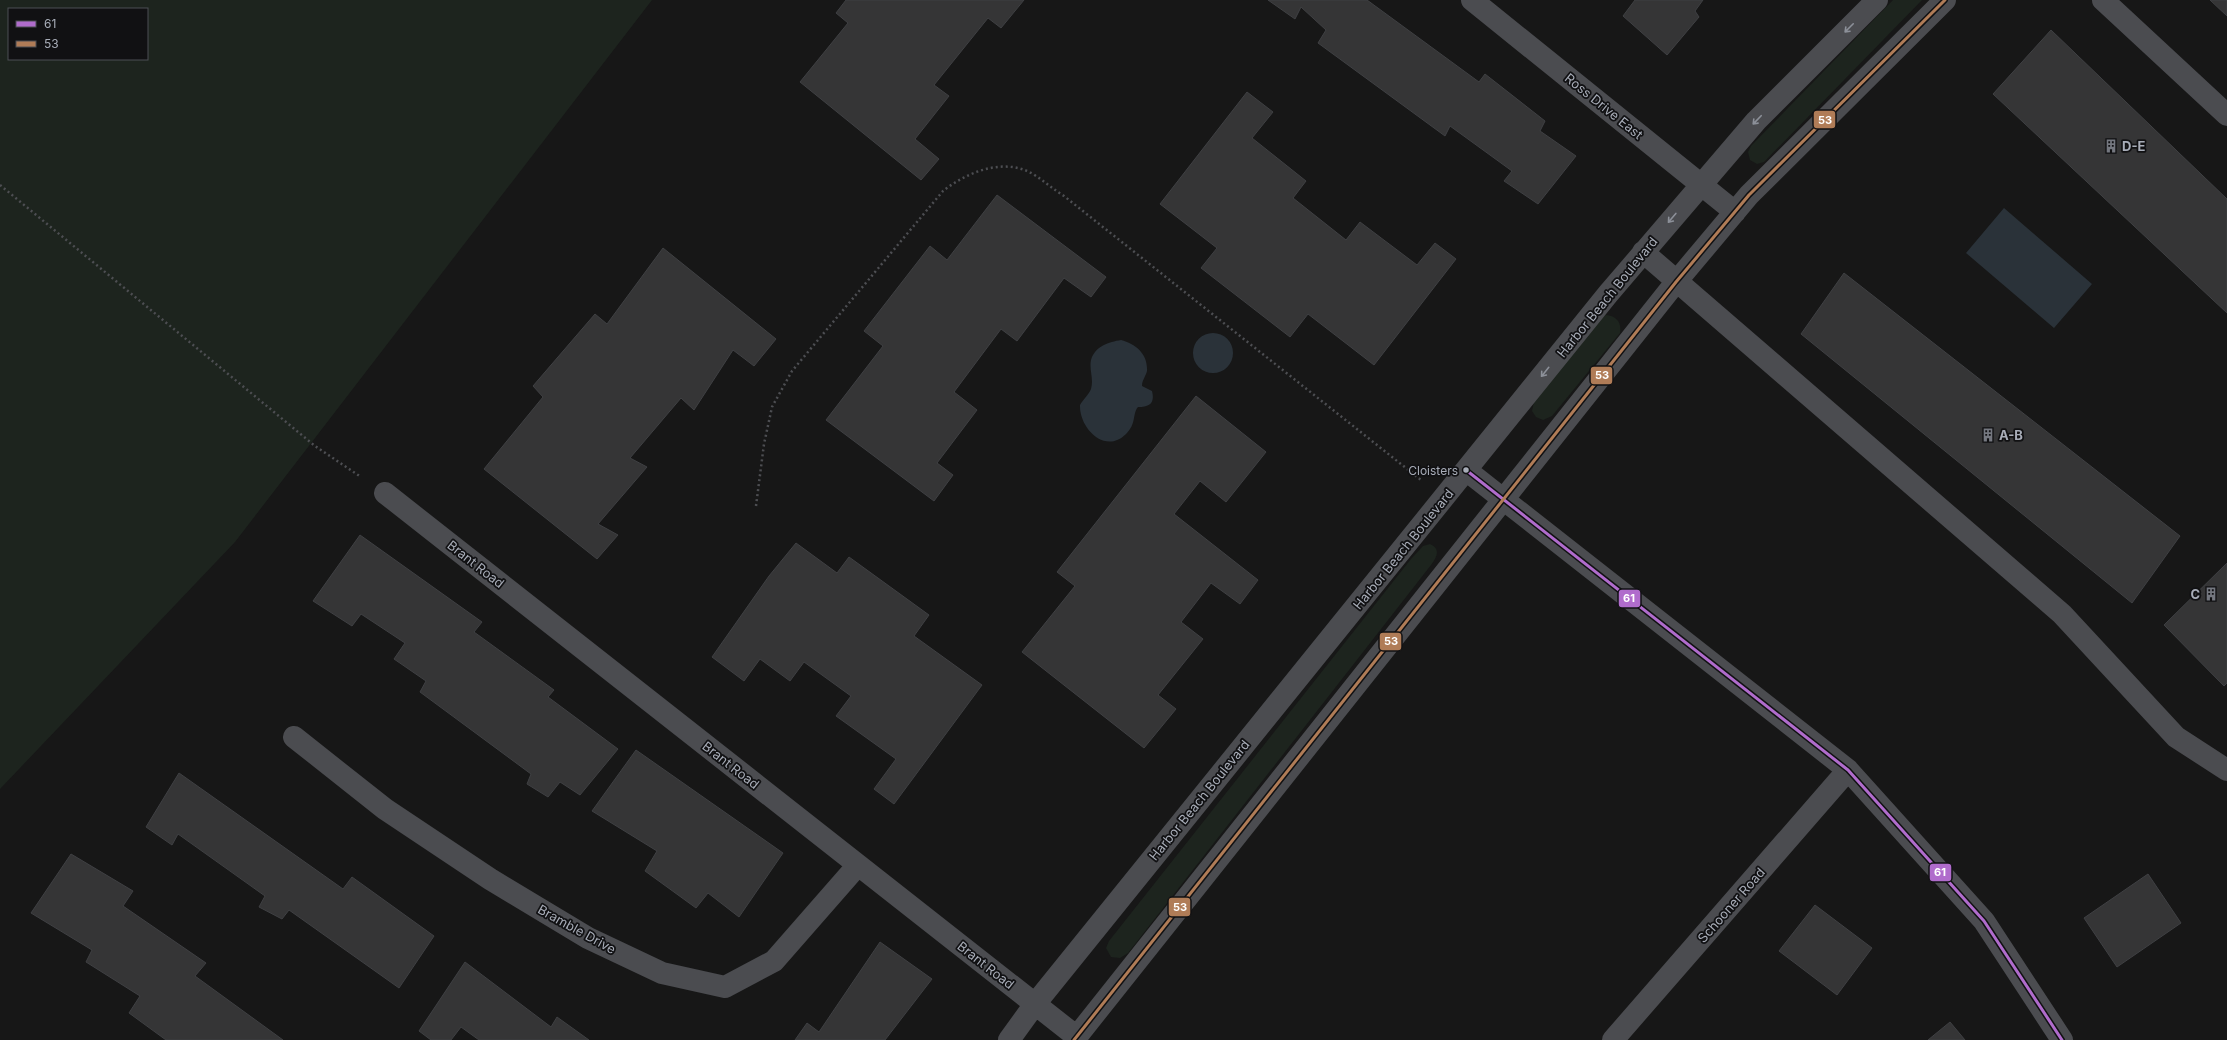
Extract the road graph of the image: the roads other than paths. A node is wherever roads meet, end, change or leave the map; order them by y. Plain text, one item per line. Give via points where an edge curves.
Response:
1 (1472, 0) edge
2 (1876, 0) edge
3 (1945, 0) edge
4 (2103, 0) edge
5 (2227, 115) edge
6 (1701, 184) junction
7 (1735, 212) junction
8 (1643, 252) junction
9 (1676, 282) junction
10 (1466, 470) junction
11 (385, 493) road end
12 (1502, 498) junction
13 (294, 737) dead end
14 (1848, 770) junction
15 (2227, 770) edge
16 (858, 865) junction
17 (1034, 1004) junction
18 (1076, 1039) edge
19 (1009, 1040) edge
20 (1613, 1040) edge
21 (2062, 1040) edge

1 - 6 street, Ross Drive East
2 -> 6 street, Harbor Beach Boulevard via 1756,121
3 - 7 street via 1749,195
4 - 5 street
6 - 7 street, Ross Drive East
6 -> 8 street, Harbor Beach Boulevard
7 - 9 street
8 - 9 street
8 -> 10 street, Harbor Beach Boulevard
9 - 12 street
9 - 15 street via 2062,614 2176,737
10 - 12 street
10 - 17 street, Harbor Beach Boulevard
11 - 16 street, Brant Road
12 - 14 street
12 - 18 street
13 - 16 street, Bramble Drive via 385,809 490,879 588,938 669,975 725,987 774,961
14 - 20 street, Schooner Road
14 - 21 street via 1984,921
16 - 17 street, Brant Road
17 - 18 street, Brant Road
17 - 19 street, Harbor Beach Boulevard

